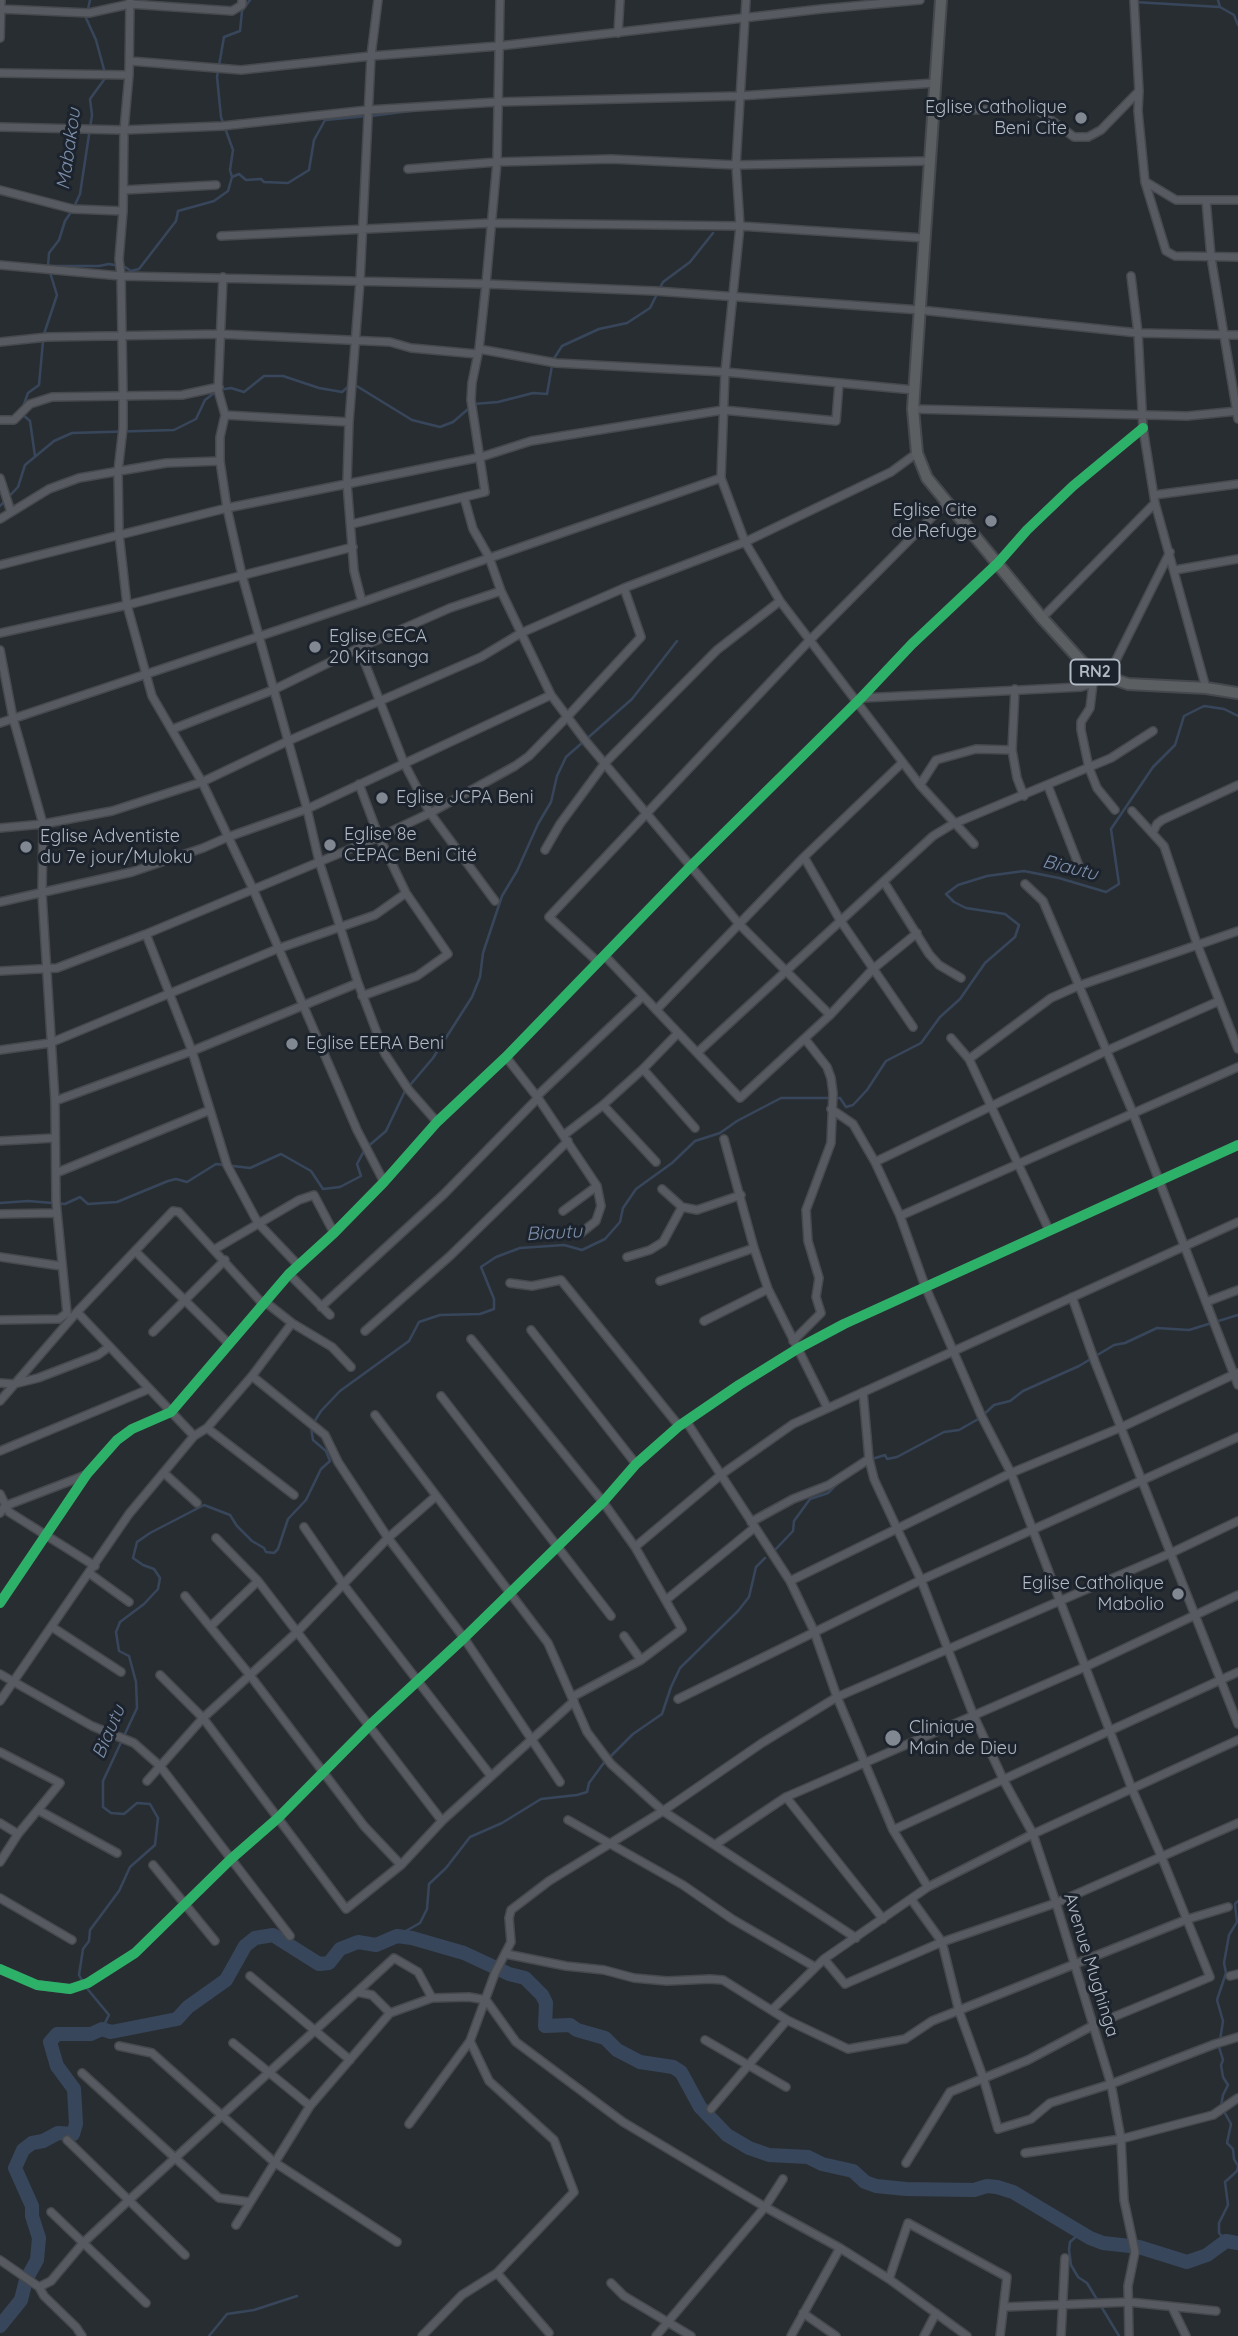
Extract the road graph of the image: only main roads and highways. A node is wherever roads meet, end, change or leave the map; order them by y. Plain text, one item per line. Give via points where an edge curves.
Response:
1 (941, 0) edge
2 (1238, 693) edge

1 - 2 highway, RN2 via 913,409 917,453 927,478 1042,618 1099,678

